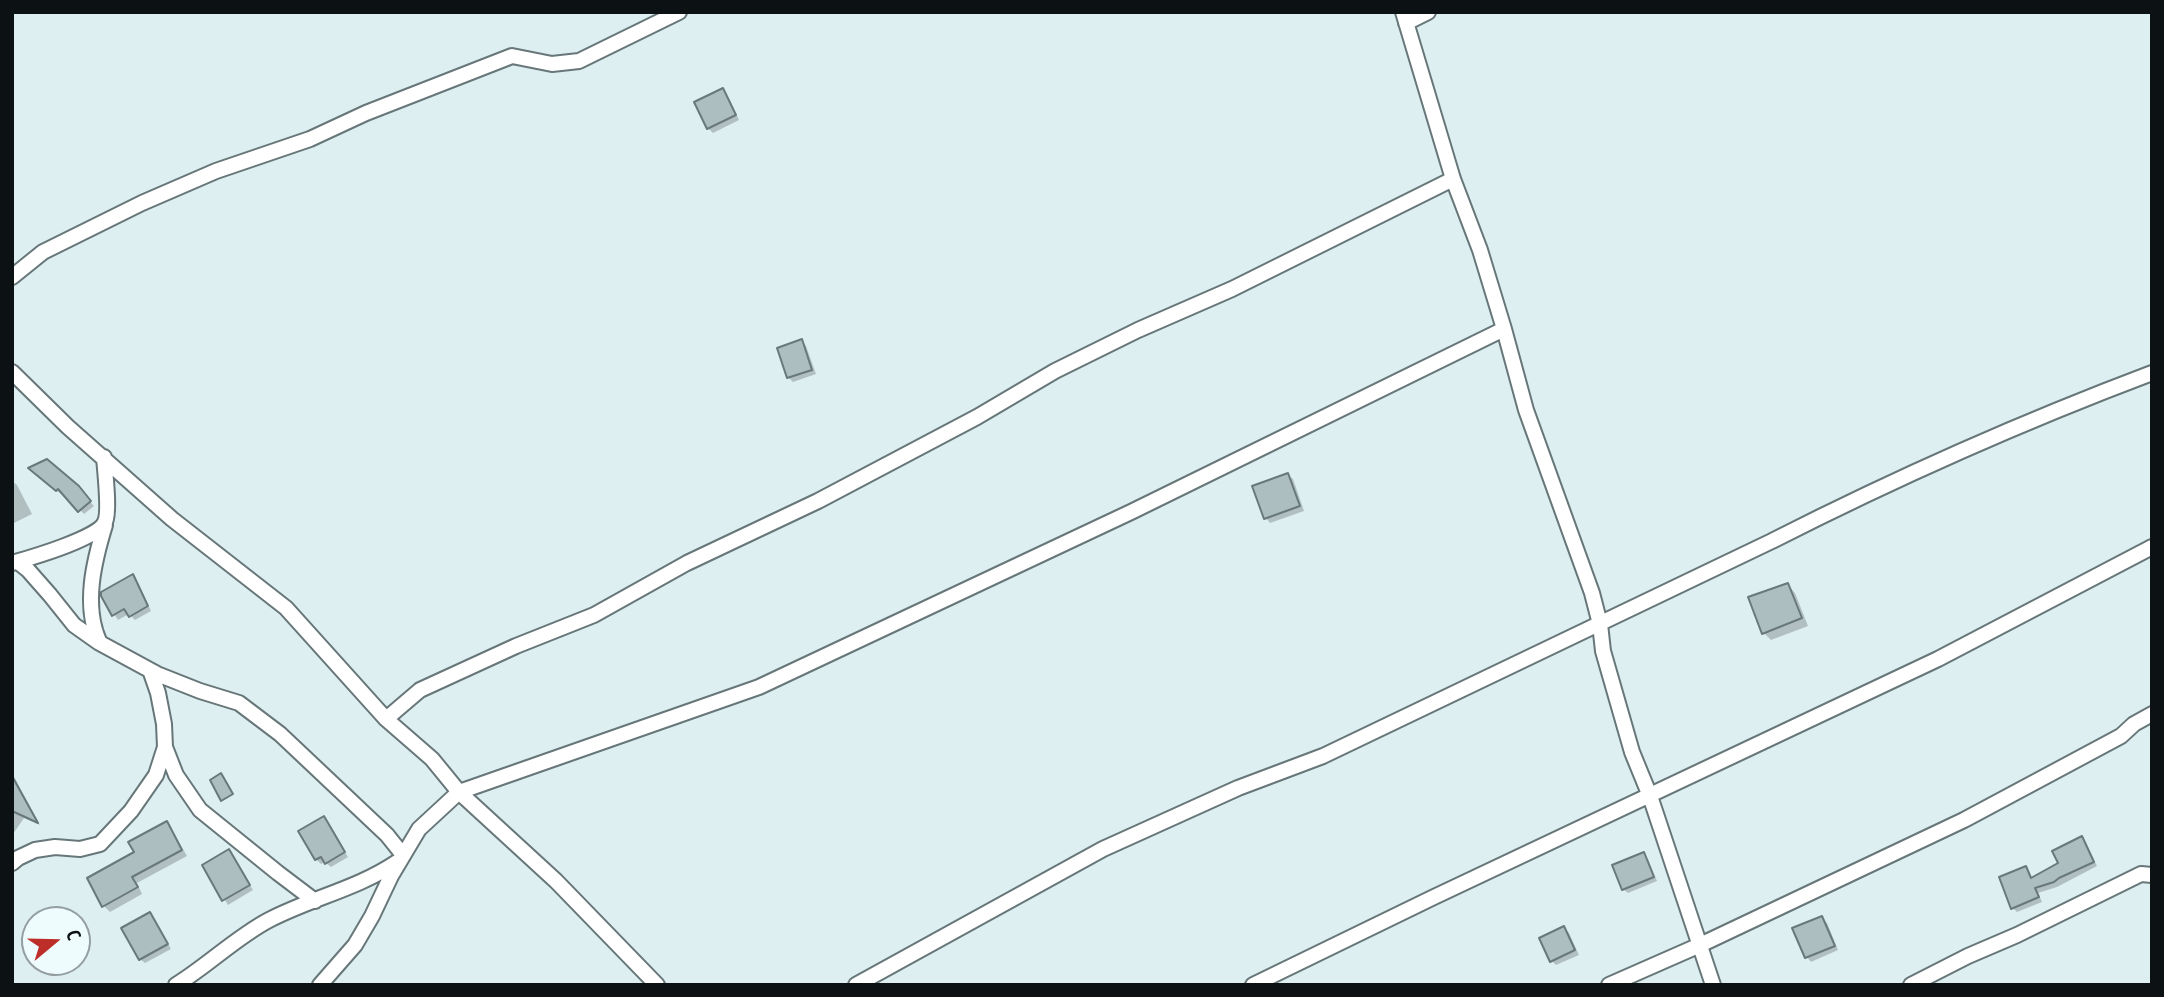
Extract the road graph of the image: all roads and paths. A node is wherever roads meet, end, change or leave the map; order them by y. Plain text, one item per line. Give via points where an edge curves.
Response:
1 (679, 12) edge
2 (1428, 12) edge
3 (1405, 17) edge
4 (1453, 178) junction
5 (12, 277) edge
6 (1504, 330) junction
7 (12, 372) edge
8 (2152, 373) edge
9 (104, 457) junction
10 (106, 522) junction
11 (2152, 547) edge
12 (15, 563) edge
13 (1600, 624) junction
14 (100, 643) junction
15 (150, 670) junction
16 (2152, 714) edge
17 (386, 719) junction
18 (165, 747) junction
19 (459, 792) junction
20 (1650, 796) junction
21 (402, 857) junction
22 (12, 863) edge
23 (2152, 875) edge
24 (315, 901) junction
25 (1700, 945) junction
26 (176, 985) edge
27 (320, 985) edge
28 (657, 985) edge
29 (856, 985) edge
30 (1253, 985) edge
31 (1609, 985) edge
32 (1713, 985) edge
33 (1911, 985) edge

1 - 5 street via 579,61 552,64 512,56 310,139 216,171 43,252
2 - 3 street
3 - 4 street
4 - 6 street
4 - 17 street via 1055,371 977,417 594,615 420,690
6 - 13 street via 1526,410
6 - 19 street via 759,687
7 - 9 street
8 - 13 street via 1994,436
9 - 10 street
9 - 17 street via 172,519 286,608
10 - 12 street via 99,531 73,543
10 - 14 street via 95,561 90,612
11 - 20 street via 1938,659
12 - 14 street via 43,587 74,625
13 - 20 street via 1603,651 1632,752
13 - 29 street via 1322,756 1103,849
14 - 15 street
15 - 18 street via 159,693
15 - 21 street via 239,703 280,734 387,835
16 - 25 street via 2121,736 1964,820
17 - 19 street via 432,759
18 - 22 street via 156,775 100,844 35,850
18 - 24 street via 176,775 200,810
19 - 21 street via 419,829
19 - 28 street via 556,881
20 - 25 street
20 - 30 street
21 - 24 street via 365,880
21 - 27 street via 355,945
23 - 33 street via 2141,874
24 - 26 street via 266,921
25 - 31 street
25 - 32 street

